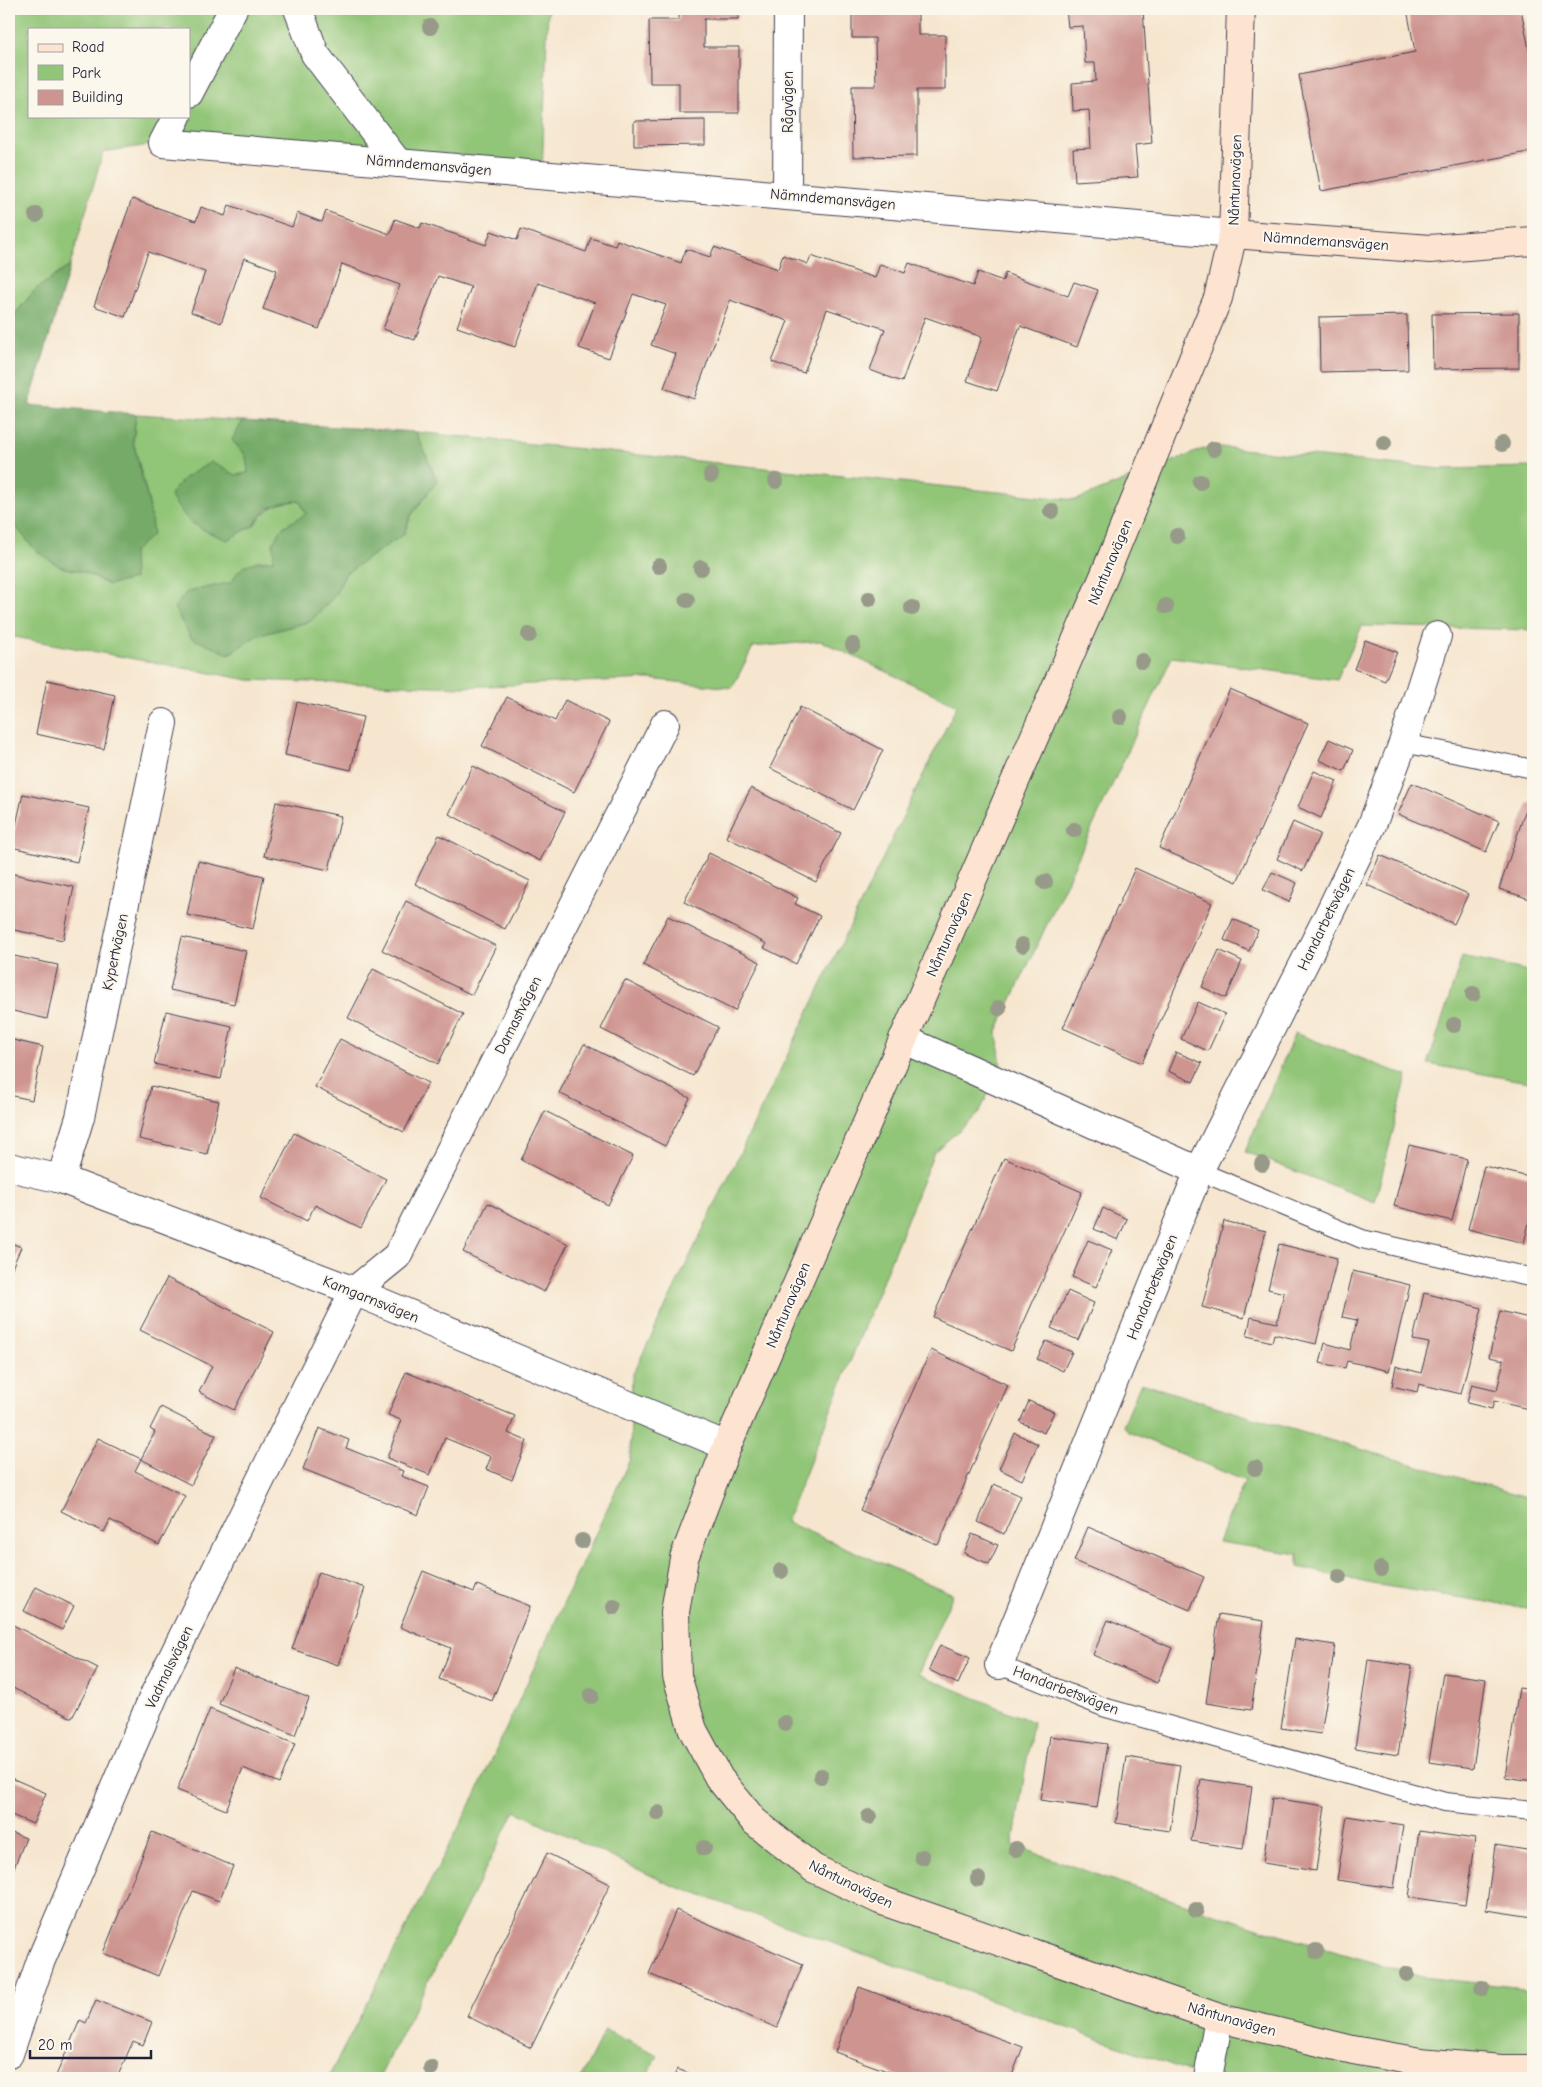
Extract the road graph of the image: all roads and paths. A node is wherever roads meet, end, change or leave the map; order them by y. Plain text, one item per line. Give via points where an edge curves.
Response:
1 (233, 9) edge
2 (298, 9) edge
3 (788, 9) edge
4 (1240, 9) edge
5 (190, 91) edge
6 (175, 118) edge
7 (398, 163) junction
8 (787, 195) junction
9 (1233, 234) junction
10 (1533, 241) edge
11 (1437, 636) dead end
12 (163, 723) dead end
13 (665, 724) dead end
14 (1403, 743) junction
15 (1533, 769) edge
16 (903, 1039) junction
17 (9, 1168) edge
18 (1199, 1171) junction
19 (61, 1179) junction
20 (1533, 1278) edge
21 (354, 1291) junction
22 (727, 1446) junction
23 (999, 1665) joint
24 (1533, 1811) edge
25 (1219, 2018) junction
26 (9, 2054) edge
27 (1533, 2069) edge
28 (1208, 2078) edge

1 - 5 street
2 - 7 street via 316,54
3 - 8 street, Rågvägen
4 - 9 street, Nåntunavägen
6 - 7 street, Nämndemansvägen via 163,143
7 - 8 street, Nämndemansvägen
8 - 9 street, Nämndemansvägen
9 - 10 street, Nämndemansvägen via 1430,249
9 - 16 street, Nåntunavägen via 1218,298 1105,574
11 - 14 street, Handarbetsvägen
12 - 19 street, Kypertvägen via 80,1117
13 - 21 street, Damastvägen via 397,1256
14 - 15 lane
14 - 18 street, Handarbetsvägen via 1368,833
16 - 18 street
16 - 22 street, Nåntunavägen
17 - 19 street, Kamgarnsvägen
18 - 20 lane via 1362,1239
18 - 23 street, Handarbetsvägen
19 - 21 street, Kamgarnsvägen
21 - 22 street, Kamgarnsvägen
21 - 26 street, Vadmalsvägen via 155,1693 41,1960
22 - 25 street, Nåntunavägen via 684,1558 675,1612 677,1676 693,1730 719,1778 754,1821 813,1868 880,1900
23 - 24 lane, Handarbetsvägen via 1103,1706 1445,1802
25 - 27 street, Nåntunavägen via 1353,2050 1420,2062
25 - 28 street

